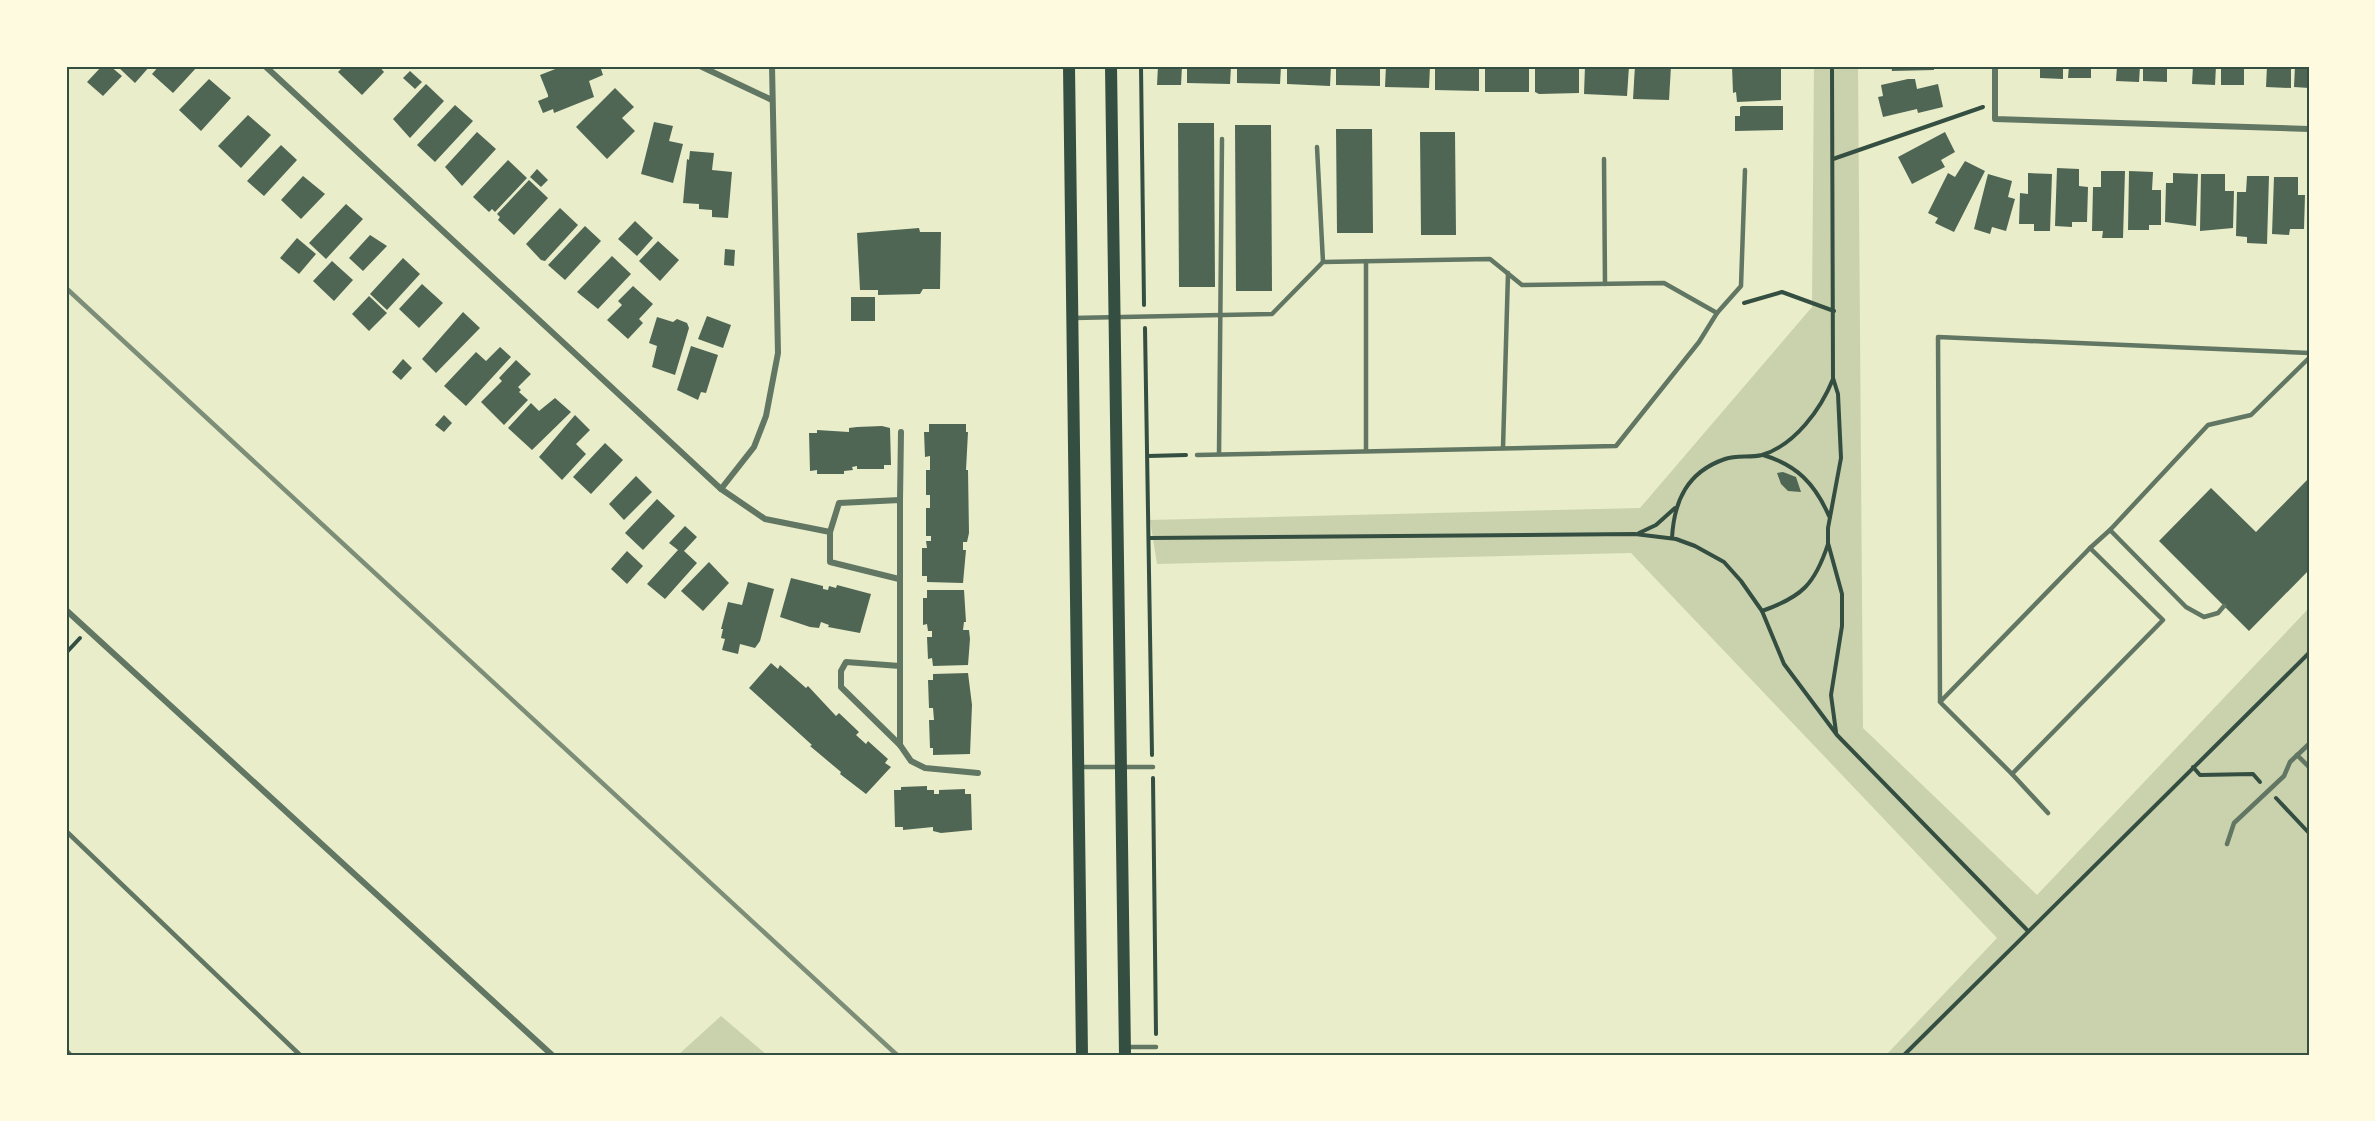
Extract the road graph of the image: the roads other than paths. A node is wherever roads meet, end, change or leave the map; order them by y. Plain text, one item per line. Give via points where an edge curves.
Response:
1 (265, 66) edge
2 (700, 66) edge
3 (772, 66) edge
4 (1069, 66) edge
5 (1111, 66) edge
6 (1995, 66) edge
7 (772, 100) junction
8 (2309, 129) edge
9 (1222, 139) dead end
10 (1317, 147) dead end
11 (1605, 159) dead end
12 (1745, 170) dead end
13 (1366, 261) junction
14 (1323, 262) junction
15 (1508, 273) junction
16 (1605, 284) junction
17 (1717, 313) junction
18 (1222, 315) junction
19 (1073, 318) junction
20 (1115, 318) junction
21 (2309, 353) edge
22 (2309, 358) edge
23 (901, 432) dead end
24 (1503, 448) junction
25 (1366, 451) junction
26 (1219, 454) junction
27 (1197, 455) road end
28 (721, 489) junction
29 (900, 500) junction
30 (2110, 530) junction
31 (830, 532) junction
32 (2090, 548) junction
33 (899, 579) junction
34 (2224, 606) dead end
35 (66, 610) edge
36 (900, 666) junction
37 (1940, 702) junction
38 (2309, 744) edge
39 (900, 745) junction
40 (2297, 755) junction
41 (1078, 767) junction
42 (1120, 767) junction
43 (1152, 767) road end
44 (2309, 767) edge
45 (978, 773) dead end
46 (2012, 774) junction
47 (2048, 813) dead end
48 (66, 831) edge
49 (2227, 844) dead end
50 (1156, 1047) road end
51 (1125, 1051) edge
52 (300, 1055) edge
53 (552, 1055) edge
54 (1082, 1055) edge

1 - 28 street
2 - 7 street
3 - 7 street
4 - 19 main road
5 - 20 main road
6 - 8 street via 1995,119
7 - 28 street via 778,353 766,416 754,447
9 - 18 lane
10 - 14 lane
11 - 16 lane
12 - 17 lane via 1741,286
13 - 14 lane
13 - 15 lane via 1490,260
13 - 25 lane
14 - 18 lane via 1272,314
15 - 16 lane via 1522,285
15 - 24 lane
16 - 17 lane via 1664,283
17 - 24 lane via 1699,342 1616,446
18 - 20 lane
18 - 26 lane
19 - 20 lane
19 - 41 main road
20 - 42 main road
21 - 37 lane via 1938,337
22 - 30 lane via 2251,416 2208,425
23 - 29 street
24 - 25 lane
25 - 26 lane
26 - 27 lane
28 - 31 street via 765,519
29 - 31 street via 839,503
29 - 33 street
30 - 32 lane
30 - 34 lane via 2186,607 2204,616 2218,613
31 - 33 street via 830,562
32 - 37 lane
32 - 46 lane via 2163,620
33 - 36 street
35 - 53 street
36 - 39 street
36 - 39 street via 846,662 841,687
37 - 46 lane
38 - 40 lane
39 - 45 street via 911,761 925,768
40 - 44 lane
40 - 49 lane via 2284,776 2234,823
41 - 42 lane
41 - 54 main road
42 - 43 lane
42 - 51 main road
46 - 47 lane
48 - 52 lane
50 - 51 lane

